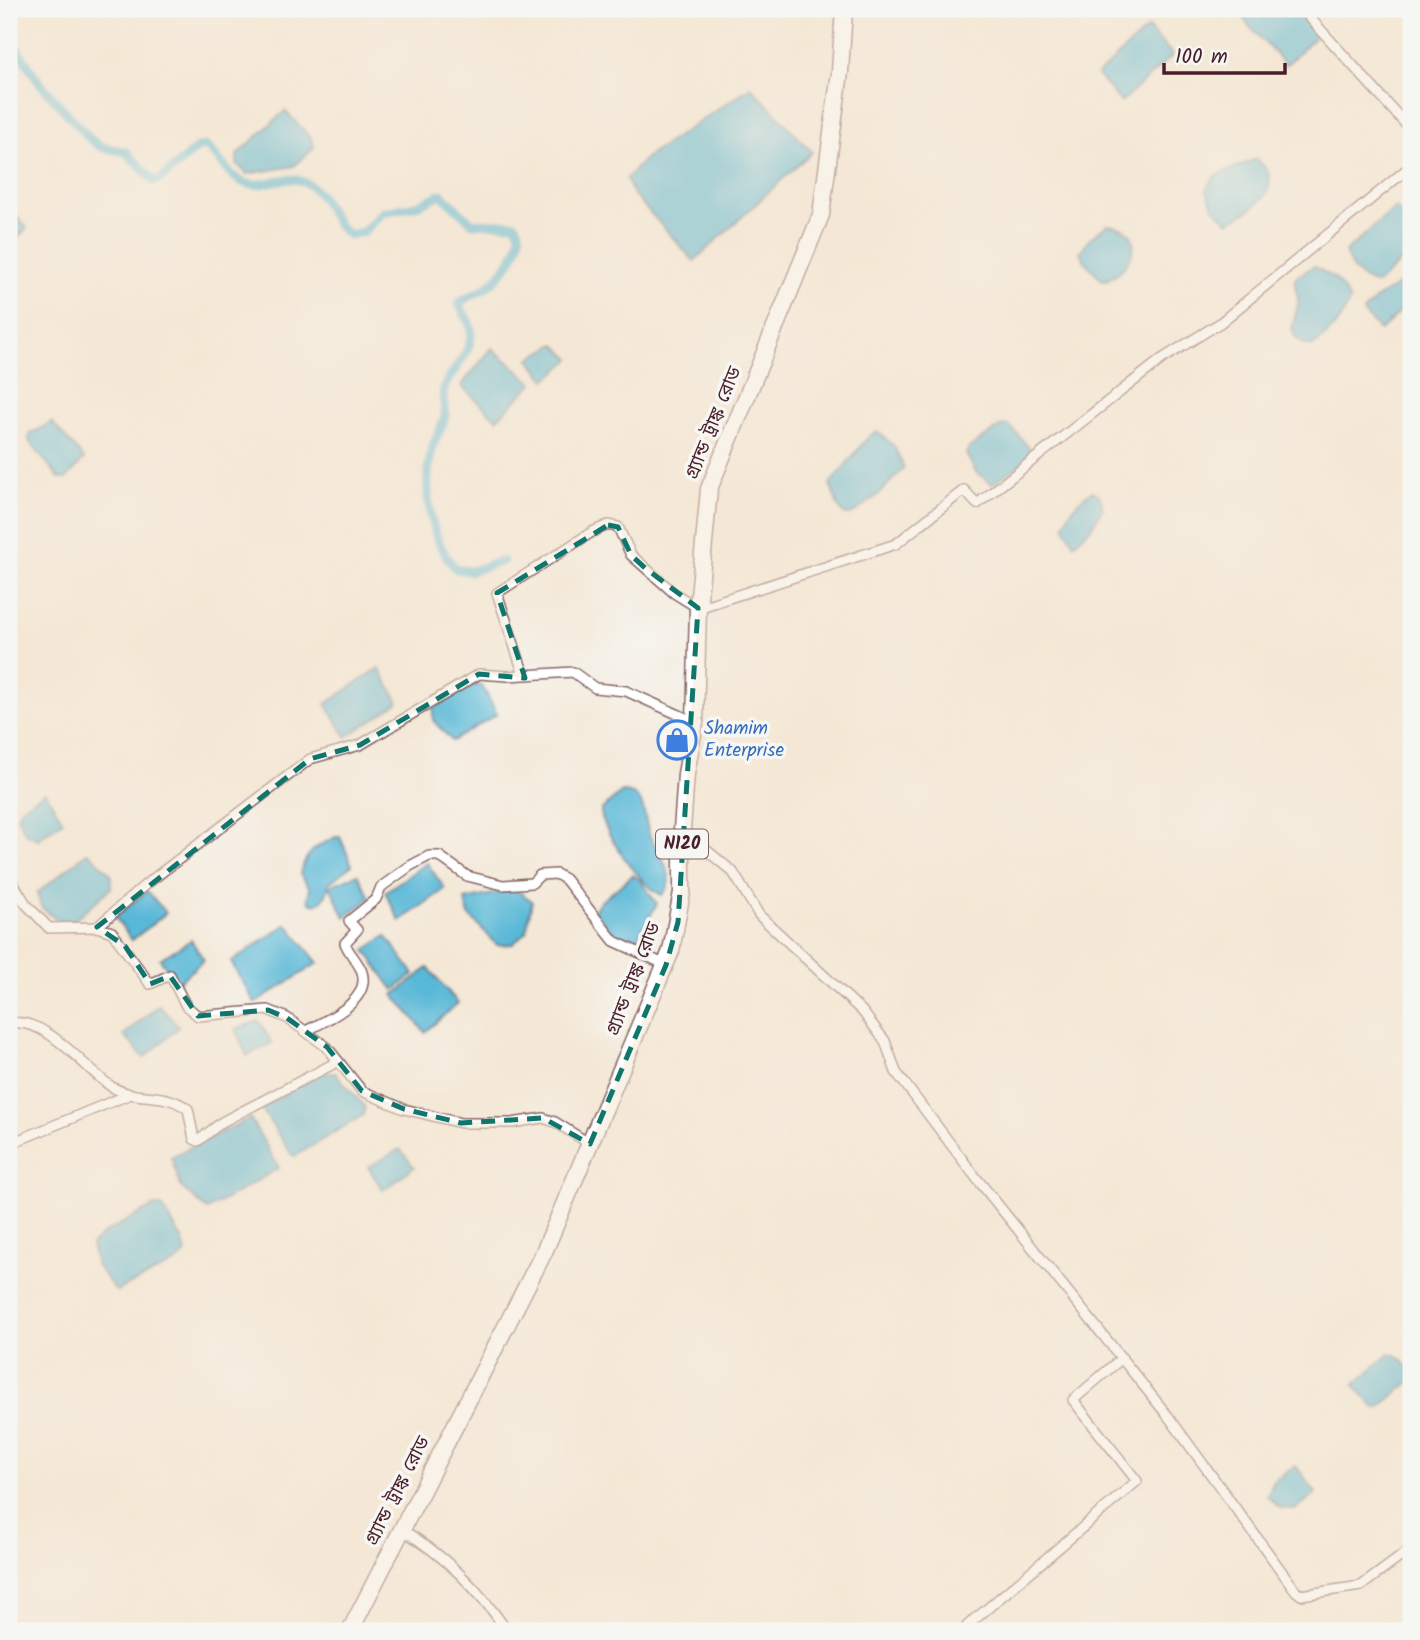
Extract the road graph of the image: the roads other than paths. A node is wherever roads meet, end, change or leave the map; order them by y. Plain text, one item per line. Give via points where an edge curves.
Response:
1 (844, 9) edge
2 (1302, 9) edge
3 (1411, 130) edge
4 (1411, 166) edge
5 (698, 608) junction
6 (524, 675) junction
7 (695, 722) junction
8 (682, 830) junction
9 (9, 877) edge
10 (97, 927) junction
11 (666, 965) junction
12 (9, 1023) edge
13 (306, 1031) junction
14 (337, 1062) junction
15 (128, 1095) junction
16 (9, 1144) edge
17 (590, 1144) junction
18 (1122, 1358) junction
19 (401, 1529) junction
20 (1411, 1549) edge
21 (350, 1631) edge
22 (507, 1631) edge
23 (965, 1631) edge

1 - 5 highway, গ্র্যান্ড ট্রাঙ্ক রোড / N120 via 821,215 709,489
2 - 3 street
4 - 5 street via 1220,323 1162,359 977,504 964,490 897,544
5 - 6 street via 645,568 631,555 618,527 608,525 497,593
5 - 7 highway, গ্র্যান্ড ট্রাঙ্ক রোড / N120
6 - 7 street via 573,672 595,688 626,691
6 - 10 street via 479,674 360,745 310,759
7 - 8 highway, গ্র্যান্ড ট্রাঙ্ক রোড / N120
8 - 11 highway, গ্র্যান্ড ট্রাঙ্ক রোড / N120 via 682,892
8 - 18 street via 733,872 759,915 862,1011 885,1041 896,1072
9 - 10 street via 49,928
10 - 13 street via 113,932 150,985 170,975 186,1006 198,1016 268,1010
11 - 13 street via 614,941 565,879 555,874 540,875 532,883 503,885 467,876 439,856 429,856 381,887 376,899 349,920 358,930 345,943 362,973 362,986 356,999 341,1012
11 - 17 highway, গ্র্যান্ড ট্রাঙ্ক রোড / N120
12 - 15 street via 44,1031
13 - 14 street via 327,1047
14 - 15 street via 222,1122 198,1141 188,1109 175,1099
14 - 17 street via 362,1091 404,1109 461,1123 543,1118
15 - 16 street
17 - 19 highway, গ্র্যান্ড ট্রাঙ্ক রোড / N120 via 544,1252
18 - 20 street via 1301,1595 1361,1586
18 - 23 street via 1073,1400 1137,1481
19 - 21 highway, গ্র্যান্ড ট্রাঙ্ক রোড / N120
19 - 22 street via 482,1594

